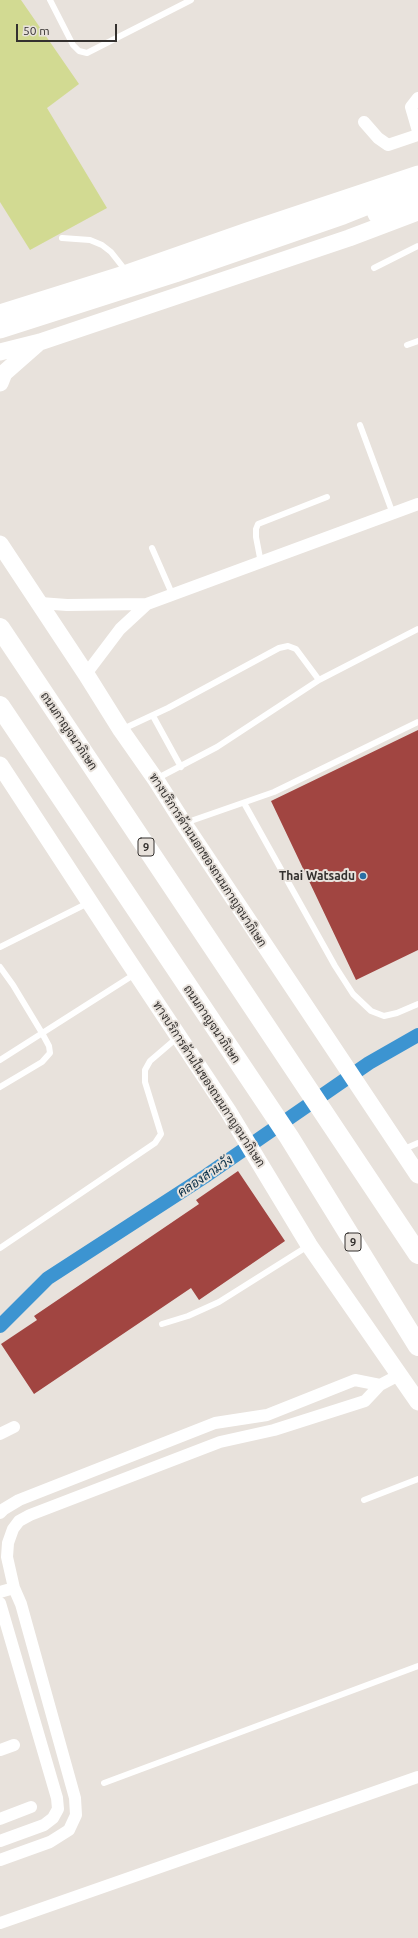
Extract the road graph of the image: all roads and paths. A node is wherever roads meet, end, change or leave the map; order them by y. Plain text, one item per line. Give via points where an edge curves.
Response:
1 (50, 0) edge
2 (191, 0) edge
3 (418, 98) edge
4 (364, 122) dead end
5 (418, 131) edge
6 (418, 135) edge
7 (418, 174) edge
8 (418, 184) edge
9 (418, 201) edge
10 (418, 212) edge
11 (62, 238) dead end
12 (418, 246) edge
13 (374, 268) dead end
14 (127, 273) junction
15 (176, 277) junction
16 (0, 314) edge
17 (0, 329) edge
18 (0, 339) edge
19 (418, 341) edge
20 (40, 342) junction
21 (407, 345) dead end
22 (0, 352) edge
23 (0, 383) edge
24 (360, 425) dead end
25 (327, 497) dead end
26 (418, 504) edge
27 (393, 514) junction
28 (0, 544) edge
29 (152, 548) dead end
30 (262, 562) junction
31 (173, 596) junction
32 (40, 603) junction
33 (147, 604) junction
34 (0, 628) edge
35 (418, 629) edge
36 (86, 674) junction
37 (320, 680) junction
38 (0, 706) edge
39 (153, 716) junction
40 (418, 722) edge
41 (121, 730) junction
42 (181, 767) junction
43 (2, 772) edge
44 (156, 780) junction
45 (244, 803) junction
46 (184, 824) junction
47 (89, 902) junction
48 (0, 947) edge
49 (0, 967) edge
50 (136, 973) junction
51 (418, 1004) edge
52 (42, 1033) junction
53 (179, 1036) junction
54 (0, 1060) edge
55 (0, 1088) edge
56 (418, 1143) edge
57 (402, 1150) junction
58 (418, 1175) edge
59 (309, 1245) junction
60 (0, 1248) edge
61 (418, 1254) edge
62 (162, 1324) dead end
63 (418, 1346) edge
64 (399, 1375) junction
65 (380, 1385) junction
66 (316, 1396) junction
67 (418, 1402) edge
68 (322, 1415) junction
69 (14, 1427) dead end
70 (192, 1432) junction
71 (0, 1434) edge
72 (199, 1451) junction
73 (418, 1479) edge
74 (364, 1500) dead end
75 (0, 1513) edge
76 (14, 1588) junction
77 (0, 1592) edge
78 (21, 1604) junction
79 (1, 1608) edge
80 (418, 1666) edge
81 (14, 1745) dead end
82 (0, 1750) edge
83 (418, 1777) edge
84 (104, 1783) dead end
85 (31, 1807) dead end
86 (0, 1819) edge
87 (0, 1841) edge
88 (0, 1860) edge
89 (0, 1923) edge

1 - 2 lane via 73,45 79,51 87,53
3 - 5 street via 411,107
4 - 6 street via 388,145
7 - 14 main road via 247,230
8 - 15 main road via 343,215
9 - 15 main road
10 - 20 main road via 349,238
11 - 14 lane via 90,240 102,245 111,252
12 - 13 lane
14 - 16 main road
15 - 17 main road
15 - 18 main road
19 - 21 lane
20 - 22 main road
20 - 23 main road via 4,373
24 - 27 lane
25 - 30 lane via 258,524 256,537
26 - 27 street
27 - 30 street
28 - 32 main road, ทางบริการด้านนอกของถนนกาญจนาภิเษก
29 - 31 lane
30 - 31 street
31 - 33 street
32 - 33 street
32 - 36 main road, ทางบริการด้านนอกของถนนกาญจนาภิเษก
33 - 36 street via 120,629
34 - 61 highway, ถนนกาญจนาภิเษก / 9
35 - 37 lane
36 - 41 main road, ทางบริการด้านนอกของถนนกาญจนาภิเษก
37 - 39 lane via 296,649 288,646 279,648
37 - 42 lane via 217,747
38 - 63 highway, ถนนกาญจนาภิเษก / 9 via 289,1137
39 - 41 lane
39 - 42 lane
40 - 45 lane via 274,792
41 - 44 main road, ทางบริการด้านนอกของถนนกาญจนาภิเษก
42 - 44 lane
43 - 47 main road, ทางบริการด้านในของถนนกาญจนาภิเษก
44 - 46 main road, ทางบริการด้านนอกของถนนกาญจนาภิเษก
45 - 46 lane
45 - 51 lane via 353,994 371,1011 384,1016
46 - 57 main road, ทางบริการด้านนอกของถนนกาญจนาภิเษก
47 - 48 lane
47 - 50 main road, ทางบริการด้านในของถนนกาญจนาภิเษก
49 - 52 lane
50 - 52 lane
50 - 53 main road, ทางบริการด้านในของถนนกาญจนาภิเษก
52 - 54 lane
52 - 55 lane via 49,1046 48,1058
53 - 59 main road, ทางบริการด้านในของถนนกาญจนาภิเษก via 262,1164
53 - 60 lane via 150,1061 146,1070 145,1082 161,1134 155,1143
56 - 57 lane
57 - 58 main road, ทางบริการด้านนอกของถนนกาญจนาภิเษก
59 - 62 lane via 219,1302
59 - 64 main road, ทางบริการด้านในของถนนกาญจนาภิเษก
64 - 65 street
64 - 67 main road, ทางบริการด้านในของถนนกาญจนาภิเษก
65 - 66 street via 355,1380
65 - 68 street via 365,1400
66 - 68 street
66 - 70 street via 267,1415 215,1423
68 - 72 street via 274,1430 220,1442
69 - 71 street
70 - 72 street
70 - 75 street via 19,1500
72 - 76 street via 19,1521 13,1529 7,1557
73 - 74 lane
76 - 77 street
76 - 78 street
78 - 79 street
78 - 88 street via 75,1798 76,1815 69,1830 50,1842
79 - 87 street via 57,1798 58,1810 54,1818 44,1825
80 - 84 lane
81 - 82 street
83 - 89 street
85 - 86 street

